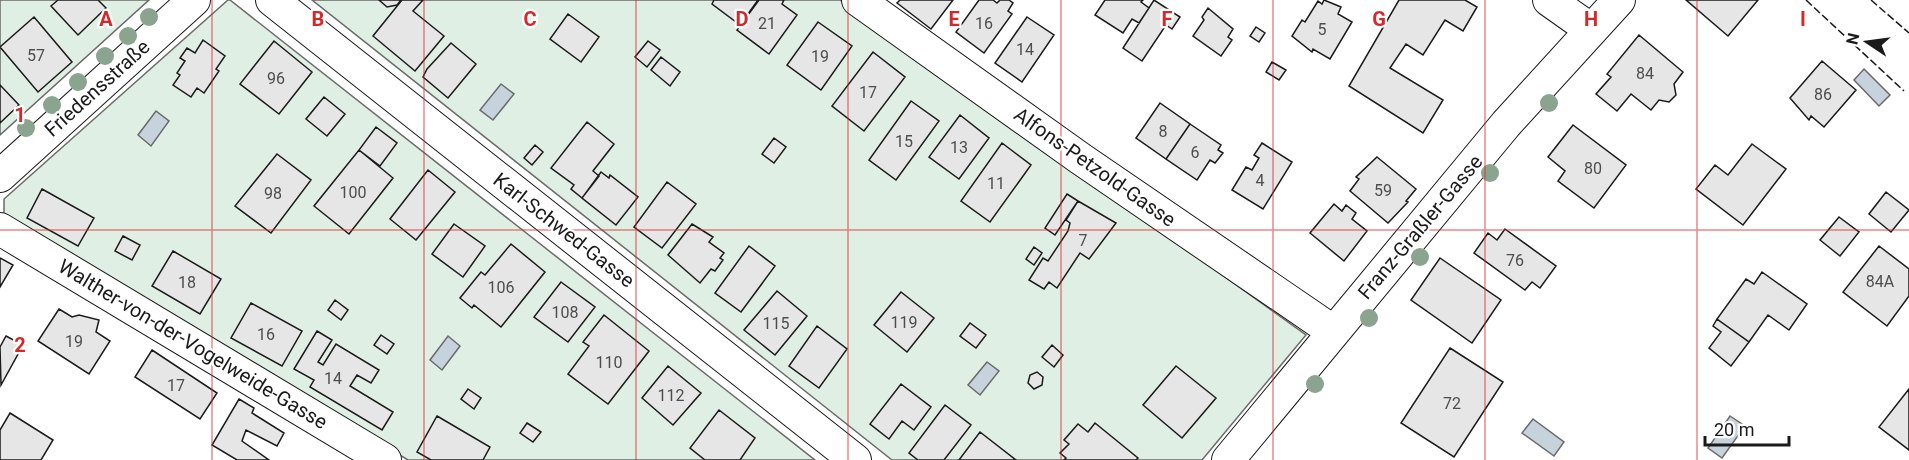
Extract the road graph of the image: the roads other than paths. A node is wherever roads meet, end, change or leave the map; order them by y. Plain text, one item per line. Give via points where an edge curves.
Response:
1 (194, 0) edge
2 (272, 0) edge
3 (858, 0) edge
4 (1549, 0) edge
5 (1620, 0) edge
6 (1590, 29) junction
7 (0, 176) edge
8 (0, 229) edge
9 (1334, 332) junction
10 (386, 460) edge
11 (855, 460) edge
12 (1228, 460) edge

1 - 7 street, Friedensstraße
2 - 11 street, Karl-Schwed-Gasse
3 - 9 street, Alfons-Petzold-Gasse
4 - 6 street
5 - 6 street, Franz-Graßler-Gasse
6 - 9 street, Franz-Graßler-Gasse
8 - 10 street, Walther-von-der-Vogelweide-Gasse
9 - 12 street, Franz-Graßler-Gasse

